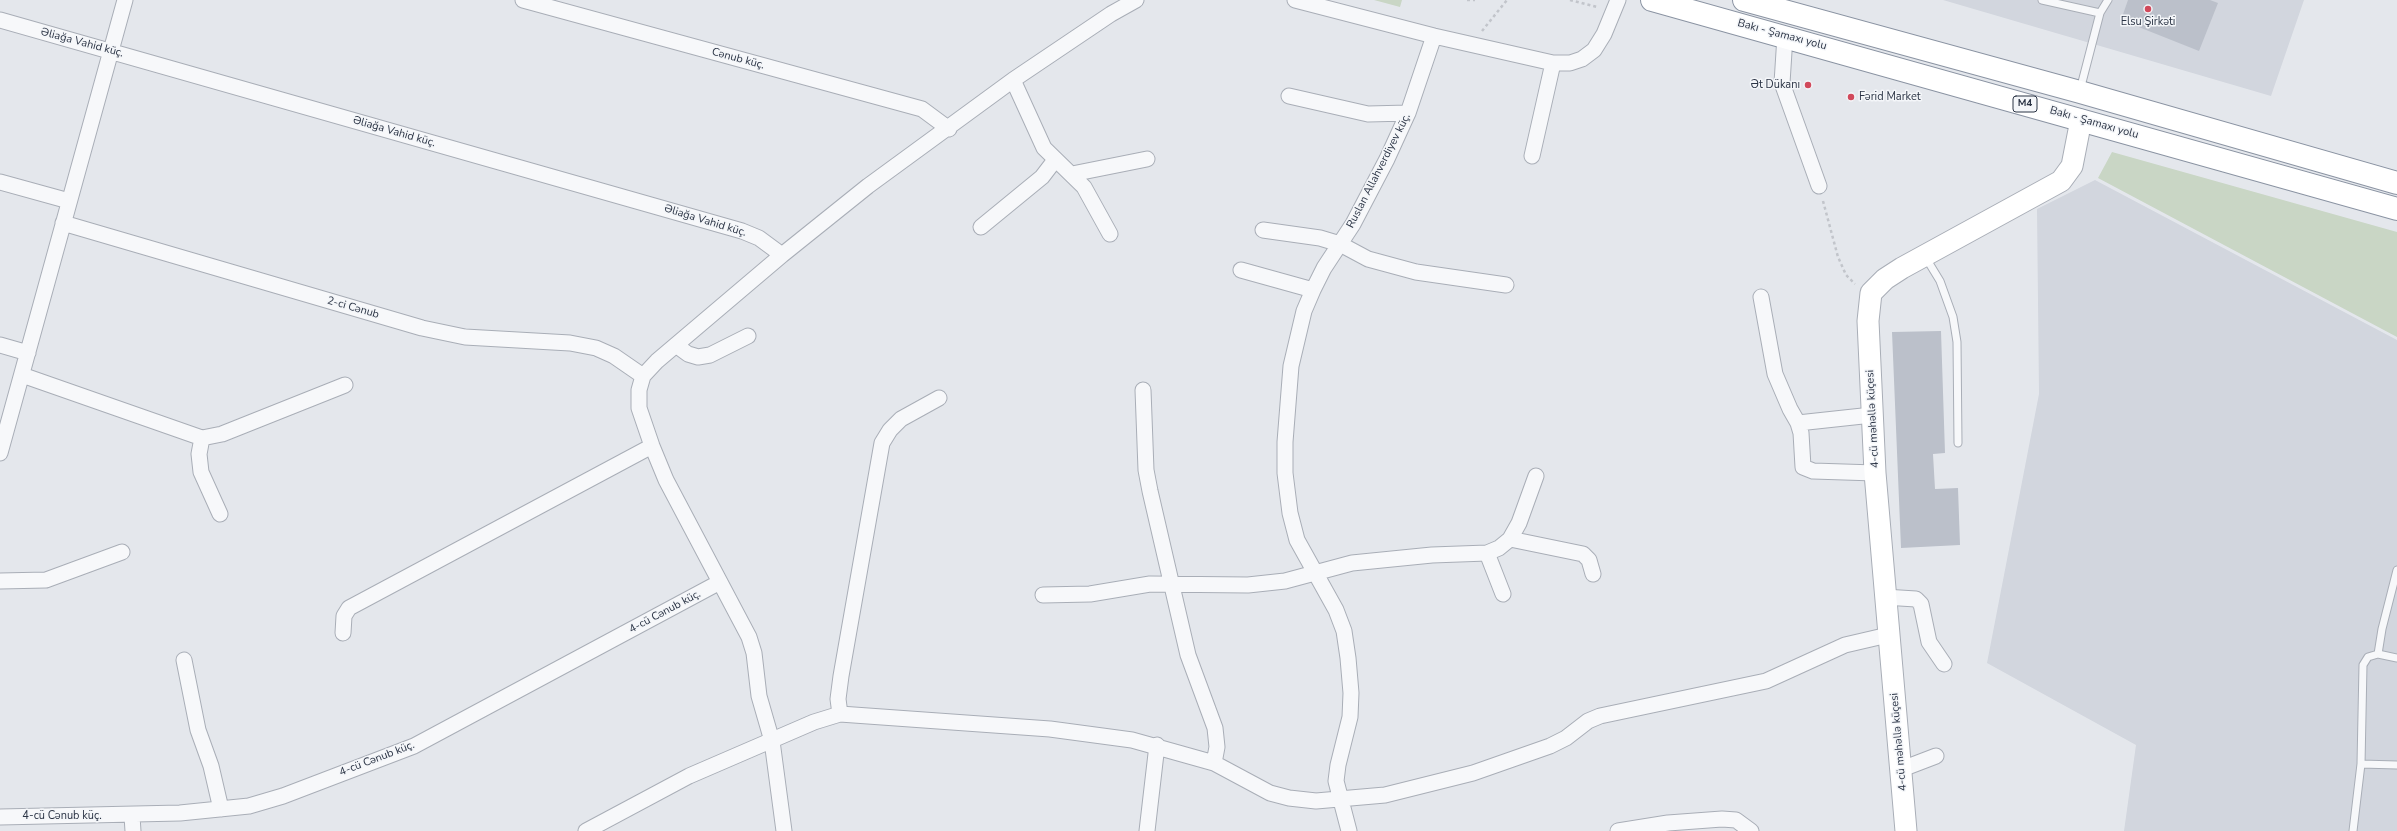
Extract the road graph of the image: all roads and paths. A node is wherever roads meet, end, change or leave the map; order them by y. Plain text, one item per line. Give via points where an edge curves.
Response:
1 (125, 0) edge
2 (523, 0) edge
3 (1136, 0) edge
4 (1295, 0) edge
5 (1467, 0) edge
6 (1475, 0) edge
7 (1507, 0) edge
8 (1570, 0) edge
9 (1652, 0) edge
10 (1744, 0) edge
11 (2042, 0) edge
12 (2108, 0) edge
13 (1616, 6) edge
14 (2100, 13) junction
15 (0, 20) edge
16 (1434, 36) junction
17 (1786, 36) junction
18 (1470, 44) junction
19 (111, 50) junction
20 (1553, 63) junction
21 (1013, 80) junction
22 (2080, 92) junction
23 (1290, 96) dead end
24 (1408, 113) junction
25 (2081, 120) junction
26 (949, 129) junction
27 (1532, 156) dead end
28 (1147, 159) dead end
29 (1055, 160) junction
30 (1072, 174) junction
31 (0, 182) edge
32 (2397, 183) edge
33 (1819, 186) joint
34 (69, 202) junction
35 (2397, 209) edge
36 (63, 223) junction
37 (981, 226) dead end
38 (1263, 230) dead end
39 (1110, 234) dead end
40 (1340, 244) junction
41 (782, 255) junction
42 (1925, 256) junction
43 (1241, 270) dead end
44 (1506, 284) dead end
45 (1313, 290) junction
46 (1871, 293) junction
47 (1761, 297) dead end
48 (748, 336) dead end
49 (0, 345) edge
50 (677, 346) junction
51 (28, 353) junction
52 (22, 375) junction
53 (643, 376) junction
54 (345, 385) dead end
55 (1143, 390) dead end
56 (939, 398) dead end
57 (1872, 414) junction
58 (1798, 423) junction
59 (202, 438) junction
60 (1958, 443) dead end
61 (652, 446) junction
62 (0, 453) edge
63 (1875, 473) junction
64 (1536, 476) dead end
65 (220, 514) dead end
66 (1510, 539) junction
67 (122, 552) dead end
68 (1486, 553) junction
69 (2397, 570) edge
70 (1317, 573) junction
71 (1593, 574) dead end
72 (0, 581) edge
73 (720, 582) junction
74 (1171, 583) junction
75 (1503, 594) dead end
76 (1043, 595) dead end
77 (1884, 598) junction
78 (343, 633) dead end
79 (1888, 635) junction
80 (2378, 654) junction
81 (2397, 658) edge
82 (184, 660) dead end
83 (1944, 664) dead end
84 (840, 714) junction
85 (772, 741) junction
86 (1157, 745) junction
87 (1936, 756) dead end
88 (1214, 763) junction
89 (2361, 764) junction
90 (2397, 765) edge
91 (1902, 769) junction
92 (1339, 799) junction
93 (221, 809) junction
94 (0, 816) edge
95 (132, 816) junction
96 (133, 831) edge
97 (586, 831) edge
98 (784, 831) edge
99 (1147, 831) edge
100 (1349, 831) edge
101 (1618, 831) edge
102 (1751, 831) edge
103 (1906, 831) edge
104 (2353, 831) edge

1 - 19 street
2 - 26 street, Cənub küç. via 922,109
3 - 21 street
4 - 16 street
5 - 6 path
7 - 18 path
8 - 13 path
9 - 17 highway, Bakı - Şamaxı yolu / M4
10 - 22 highway, M4
11 - 14 lane
12 - 14 lane
13 - 20 street via 1594,50 1582,59 1570,63
14 - 22 lane
15 - 19 street, Əliağa Vahid küç.
16 - 18 street
16 - 24 street, Ruslan Allahverdiyev küç.
17 - 25 highway, Bakı - Şamaxı yolu / M4
17 - 33 street via 1782,83
18 - 20 street
19 - 34 street
19 - 41 street, Əliağa Vahid küç. via 742,231 759,238
20 - 27 street
21 - 26 street
21 - 29 street via 1044,148
22 - 32 highway, M4
23 - 24 street via 1368,114
24 - 40 street, Ruslan Allahverdiyev küç. via 1353,224
25 - 35 highway, Bakı - Şamaxı yolu / M4
25 - 42 street via 2072,166 2061,181
26 - 41 street via 868,186
28 - 30 street
29 - 30 street
29 - 37 street via 1042,177
30 - 39 street via 1084,187
31 - 34 street
33 - 46 path via 1833,242 1846,275 1852,282
34 - 36 street
36 - 51 street
36 - 53 street, 2-ci Cənub via 422,328 465,337 570,343 596,348 614,356
38 - 40 street via 1300,233
40 - 44 street via 1368,258 1416,272
40 - 45 street, Ruslan Allahverdiyev küç.
41 - 50 street
42 - 46 street via 1885,279
42 - 60 lane via 1940,281 1953,317 1957,342
43 - 45 street
45 - 70 street, Ruslan Allahverdiyev küç. via 1304,311 1291,366 1285,473 1293,528 1304,554
46 - 57 street, 4-cü məhəllə küçesi via 1868,321
47 - 58 street via 1775,374
48 - 50 street via 710,355 698,357
49 - 51 street
50 - 53 street
51 - 52 street
52 - 59 street
52 - 62 street
53 - 61 street via 639,390 639,408
54 - 59 street via 222,434
55 - 74 street via 1146,470
56 - 84 street via 901,419 882,443 841,676 838,699
57 - 58 street
57 - 63 street, 4-cü məhəllə küçesi
58 - 63 street via 1803,466 1813,471
59 - 65 street via 199,454 201,472
61 - 73 street via 666,480
61 - 78 street via 349,608 344,616
63 - 77 street, 4-cü məhəllə küçesi
64 - 66 street via 1519,523
66 - 68 street via 1499,548
66 - 71 street via 1582,554 1589,560
67 - 72 street via 46,580
68 - 70 street via 1352,563
68 - 75 street
69 - 80 lane
70 - 74 street via 1285,581 1248,585
70 - 92 street, Ruslan Allahverdiyev küç. via 1344,631 1348,658 1350,717 1338,765 1336,781
73 - 85 street via 749,637
73 - 93 street, 4-cü Cənub küç. via 414,746 283,796 249,806
74 - 76 street via 1090,594
74 - 88 street via 1188,655 1215,728 1217,747
77 - 79 street, 4-cü məhəllə küçesi
77 - 83 street via 1916,599 1921,604 1929,642
79 - 91 street, 4-cü məhəllə küçesi
79 - 92 street via 1845,645 1766,680 1600,716 1588,721 1560,742 1473,773 1408,791
80 - 81 lane
80 - 89 lane via 2368,657 2363,665
82 - 93 street via 198,730 211,766
84 - 85 street via 814,722
84 - 86 street via 1050,729
85 - 97 street via 689,776
85 - 98 street
86 - 88 street
86 - 99 street
87 - 91 street
88 - 92 street via 1270,793 1316,801
89 - 90 lane
89 - 104 lane
91 - 103 street, 4-cü məhəllə küçesi
92 - 100 street, Ruslan Allahverdiyev küç.
93 - 95 street, 4-cü Cənub küç.
94 - 95 street, 4-cü Cənub küç.
95 - 96 street
101 - 102 street via 1668,823 1722,819 1736,820

